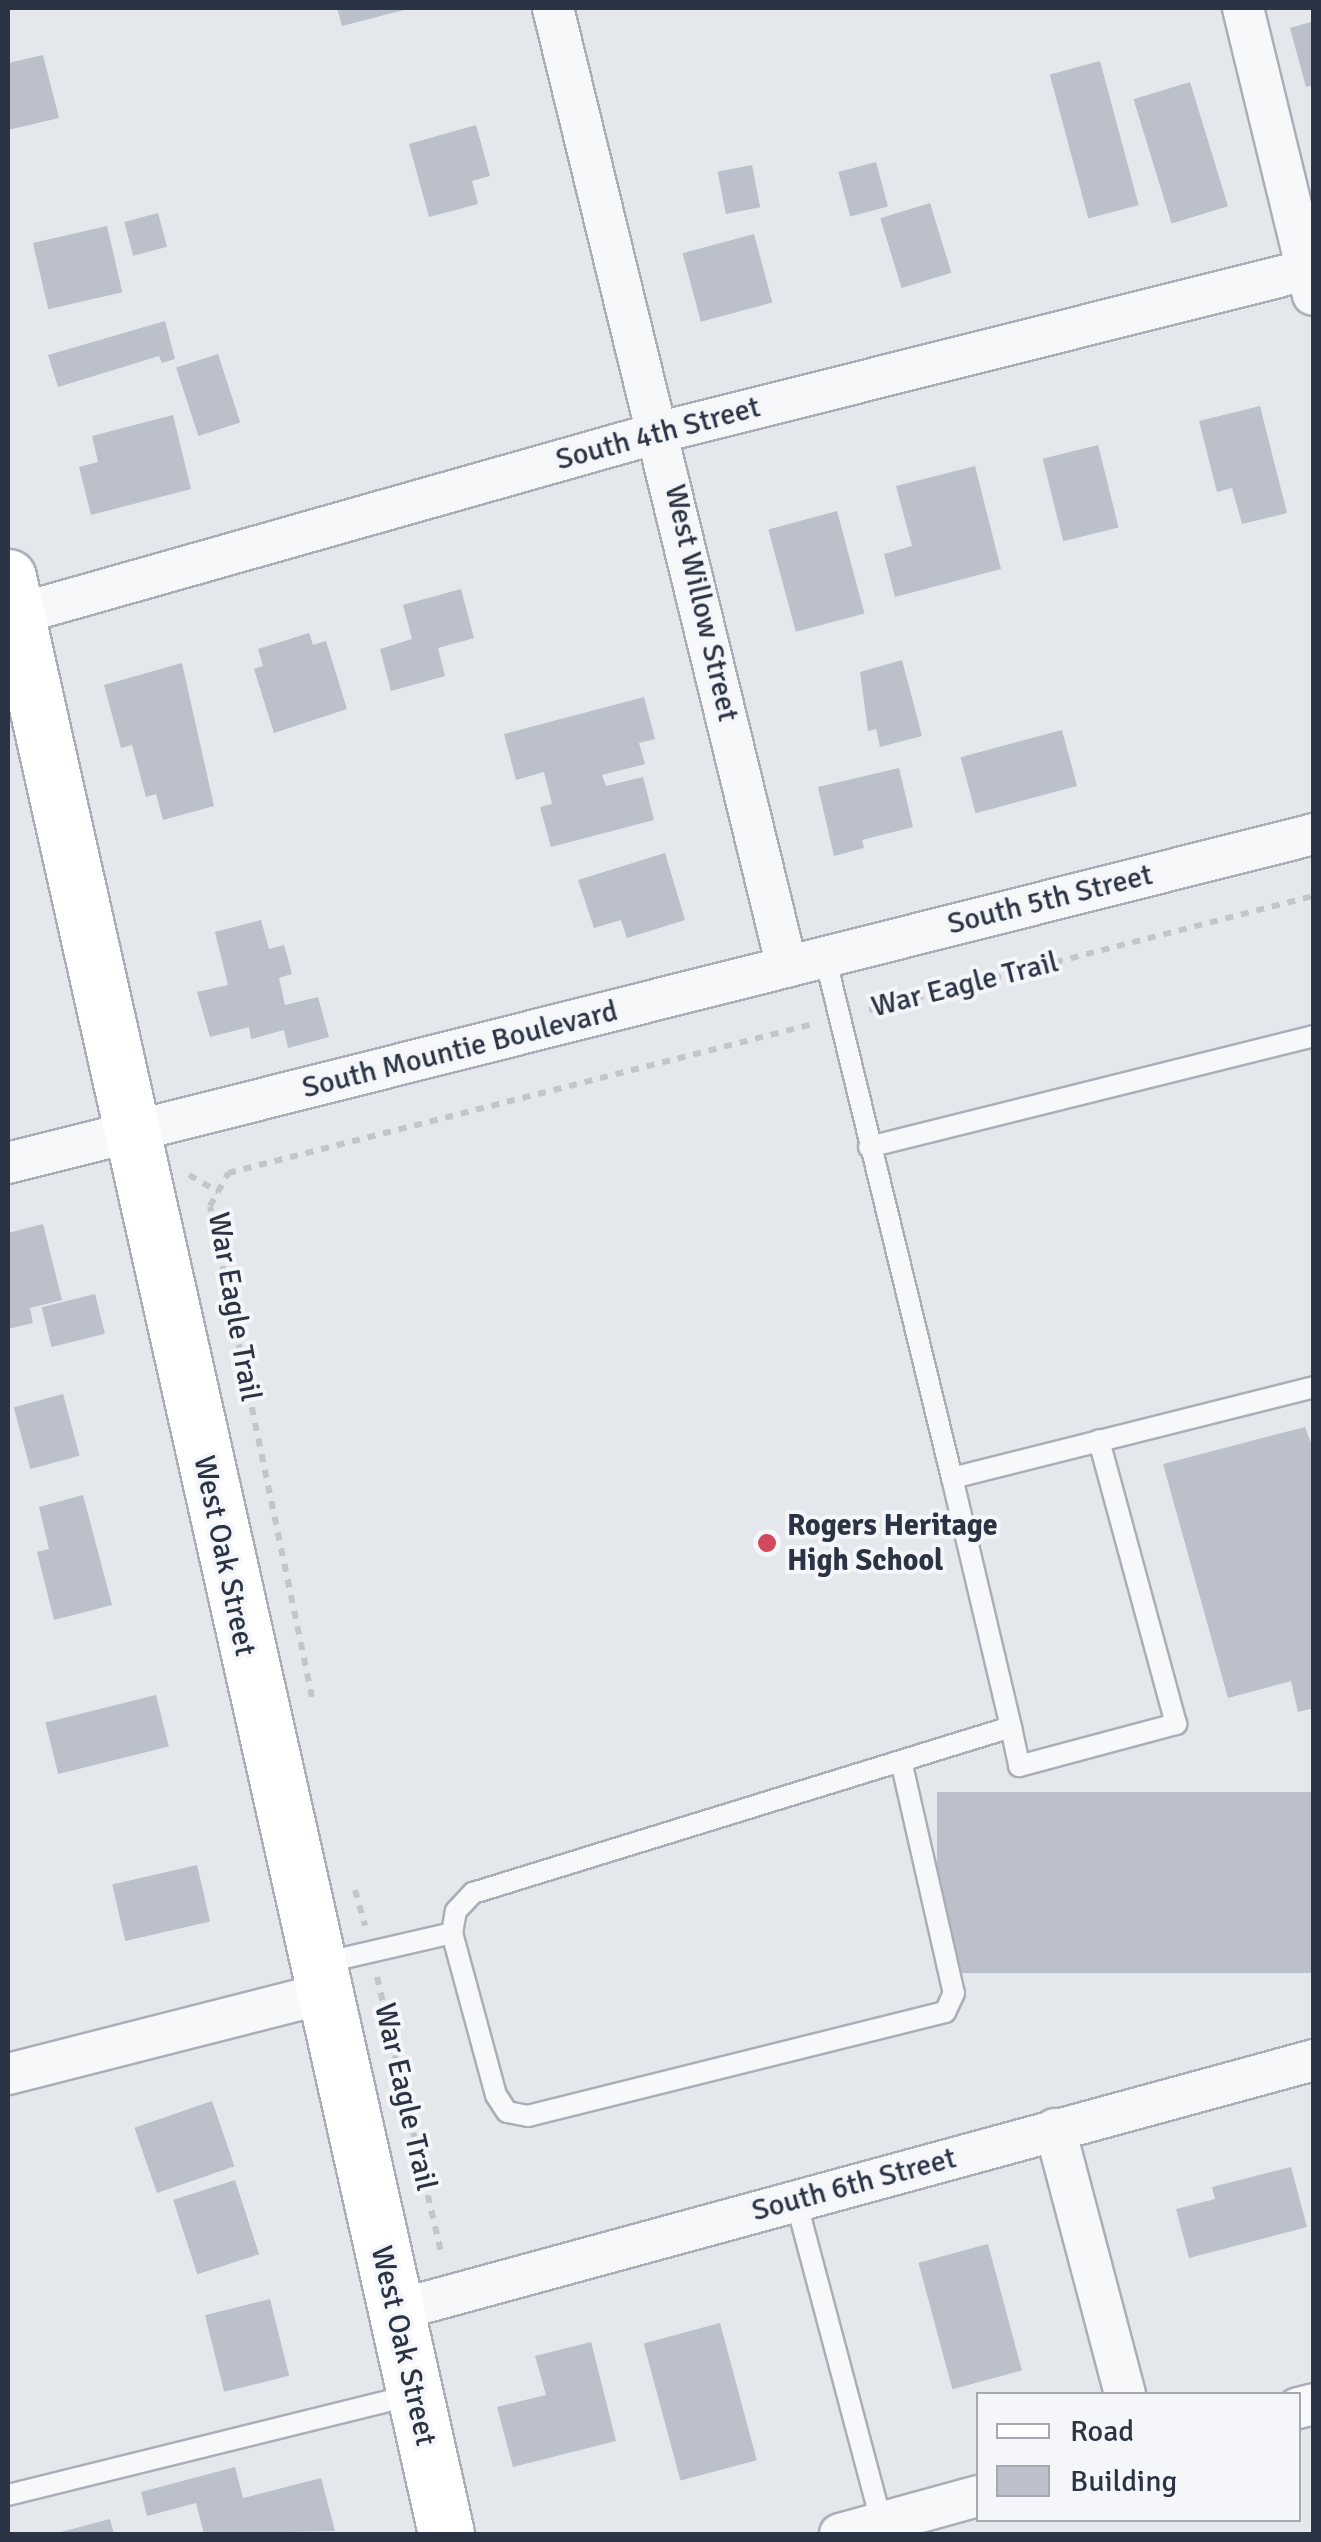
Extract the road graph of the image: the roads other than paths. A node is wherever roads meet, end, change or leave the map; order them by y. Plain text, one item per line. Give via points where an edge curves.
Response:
1 (554, 8) edge
2 (1243, 8) edge
3 (1311, 278) edge
4 (661, 432) junction
5 (11, 602) edge
6 (1314, 834) edge
7 (806, 962) junction
8 (1314, 1036) edge
9 (133, 1133) junction
10 (869, 1147) junction
11 (8, 1163) edge
12 (1314, 1387) edge
13 (1099, 1440) junction
14 (952, 1478) junction
15 (1010, 1727) junction
16 (902, 1765) junction
17 (452, 1933) junction
18 (318, 1980) junction
19 (1314, 2060) edge
20 (8, 2074) edge
21 (1055, 2130) junction
22 (796, 2201) junction
23 (394, 2311) junction
24 (1125, 2392) edge
25 (415, 2394) junction
26 (8, 2495) edge
27 (976, 2497) edge
28 (882, 2524) junction
29 (446, 2534) edge
30 (840, 2534) edge

1 - 4 street, West Willow Street
2 - 3 street
3 - 4 street, South 4th Street
4 - 5 street, South 4th Street
4 - 7 street, West Willow Street
5 - 9 street, West Oak Street
6 - 7 street, South 5th Street
7 - 9 street, South Mountie Boulevard
7 - 10 lane via 837,1018
8 - 10 lane
9 - 11 street
9 - 18 street, West Oak Street
10 - 14 lane
12 - 13 lane
13 - 14 lane
13 - 15 lane via 1176,1724 1019,1766
14 - 15 lane
15 - 16 lane
16 - 17 lane via 472,1894 456,1911
16 - 17 lane via 954,1993 945,2012 931,2019 528,2116 507,2112 496,2095
17 - 18 lane via 372,1952
18 - 20 street
18 - 23 street, West Oak Street
19 - 21 street, South 6th Street
21 - 22 street, South 6th Street
21 - 24 street
22 - 23 street, South 6th Street
22 - 28 lane
23 - 25 street, West Oak Street
25 - 26 lane
25 - 29 street, West Oak Street
27 - 28 street
28 - 30 street

